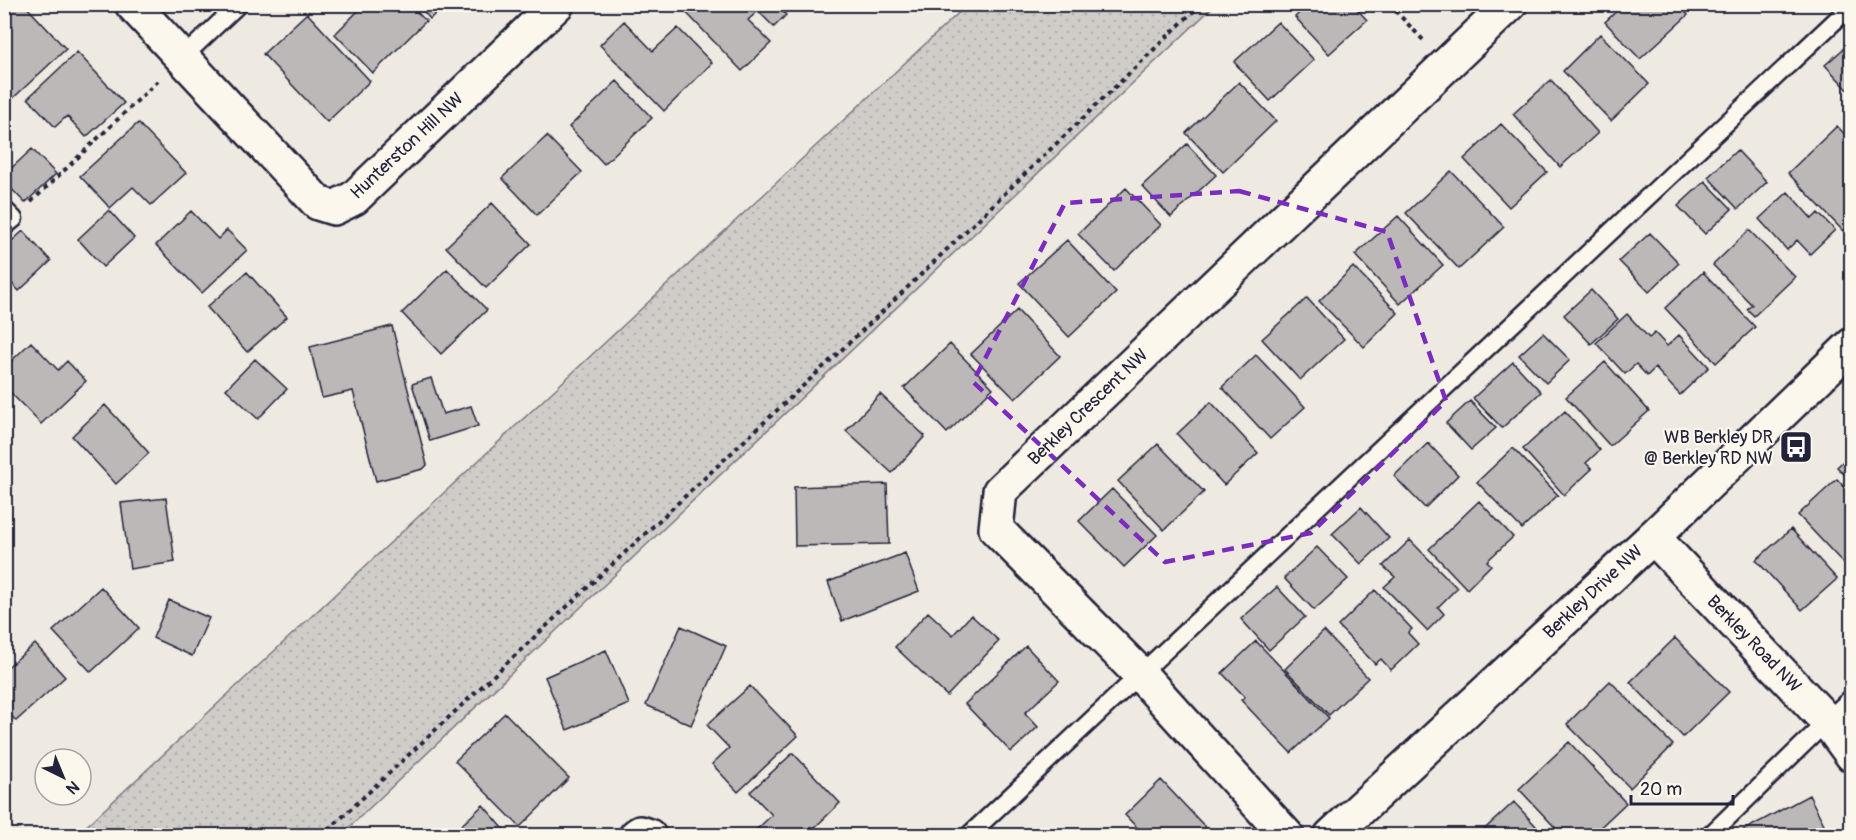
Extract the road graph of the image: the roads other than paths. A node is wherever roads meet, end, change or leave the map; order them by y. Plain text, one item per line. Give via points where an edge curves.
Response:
1 (132, 4) edge
2 (239, 4) edge
3 (557, 4) edge
4 (1510, 4) edge
5 (1851, 5) edge
6 (182, 58) junction
7 (4, 209) edge
8 (4, 227) edge
9 (1851, 345) edge
10 (1653, 537) junction
11 (1140, 674) junction
12 (1851, 697) edge
13 (1827, 721) junction
14 (1851, 755) edge
15 (636, 836) edge
16 (649, 836) edge
17 (968, 836) edge
18 (1287, 836) edge
19 (1331, 836) edge
20 (1709, 836) edge

1 - 6 street, Hunterston Hill NW
2 - 6 lane
3 - 6 street, Hunterston Hill NW via 354,198 334,208 318,203
4 - 11 street, Berkley Crescent NW via 1000,491 996,529
5 - 11 lane
7 - 8 lane via 14,219
9 - 10 street, Berkley Drive NW
10 - 13 street, Berkley Road NW
10 - 19 street, Berkley Drive NW
11 - 17 lane
11 - 18 street, Berkley Crescent NW
12 - 13 lane
13 - 14 street, Berkley Road NW
13 - 20 lane
15 - 16 street

